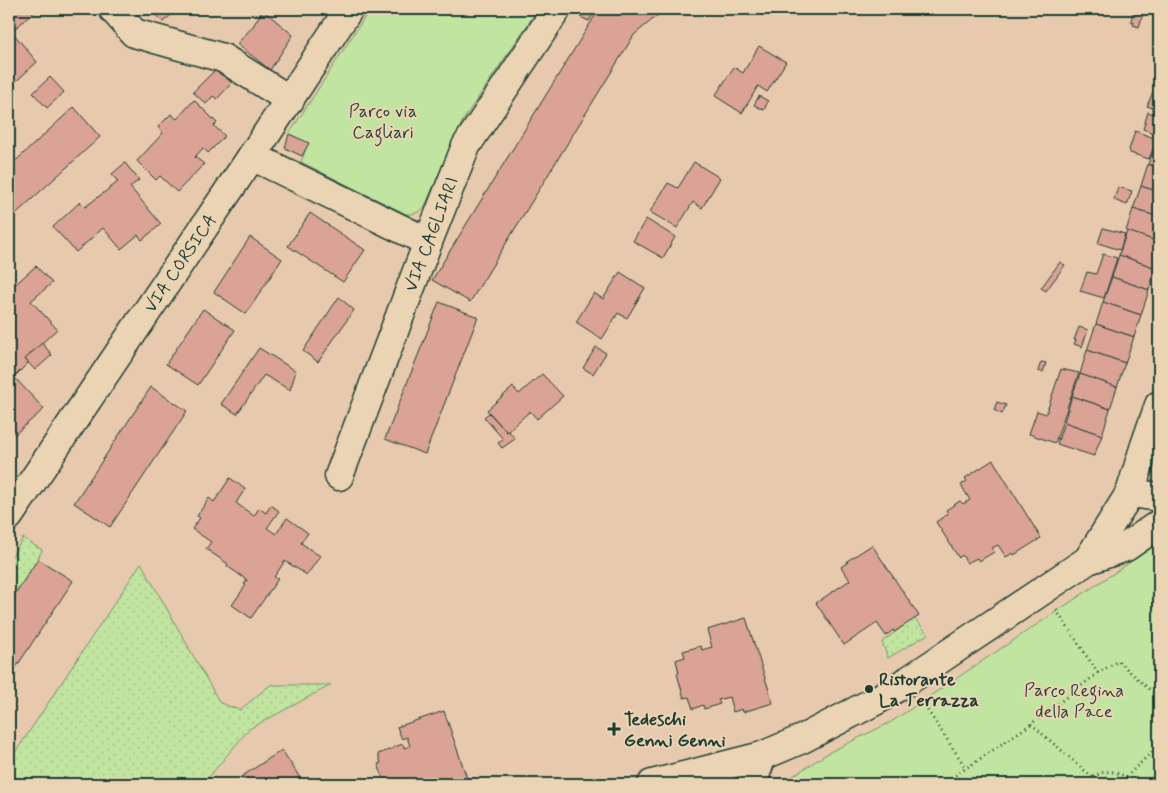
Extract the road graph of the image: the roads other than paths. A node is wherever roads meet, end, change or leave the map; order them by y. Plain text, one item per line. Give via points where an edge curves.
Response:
1 (113, 9) edge
2 (349, 9) edge
3 (557, 9) edge
4 (290, 100) junction
5 (252, 156) junction
6 (428, 242) junction
7 (1159, 404) edge
8 (1152, 445) edge
9 (339, 476) dead end
10 (1130, 493) junction
11 (1159, 496) edge
12 (9, 516) edge
13 (1159, 524) edge
14 (1088, 560) junction
15 (762, 756) junction
16 (652, 784) edge
17 (752, 784) edge

1 - 4 street via 134,33 223,58
2 - 4 street, VIA CORSICA
3 - 6 street, VIA CAGLIARI via 466,146
4 - 5 street, VIA CORSICA
5 - 6 street
5 - 12 street, VIA CORSICA
6 - 9 street, VIA CAGLIARI
7 - 8 street
8 - 10 street
10 - 11 street
10 - 14 street
13 - 14 street via 1126,547
14 - 15 street via 876,700
15 - 16 street
15 - 17 street

